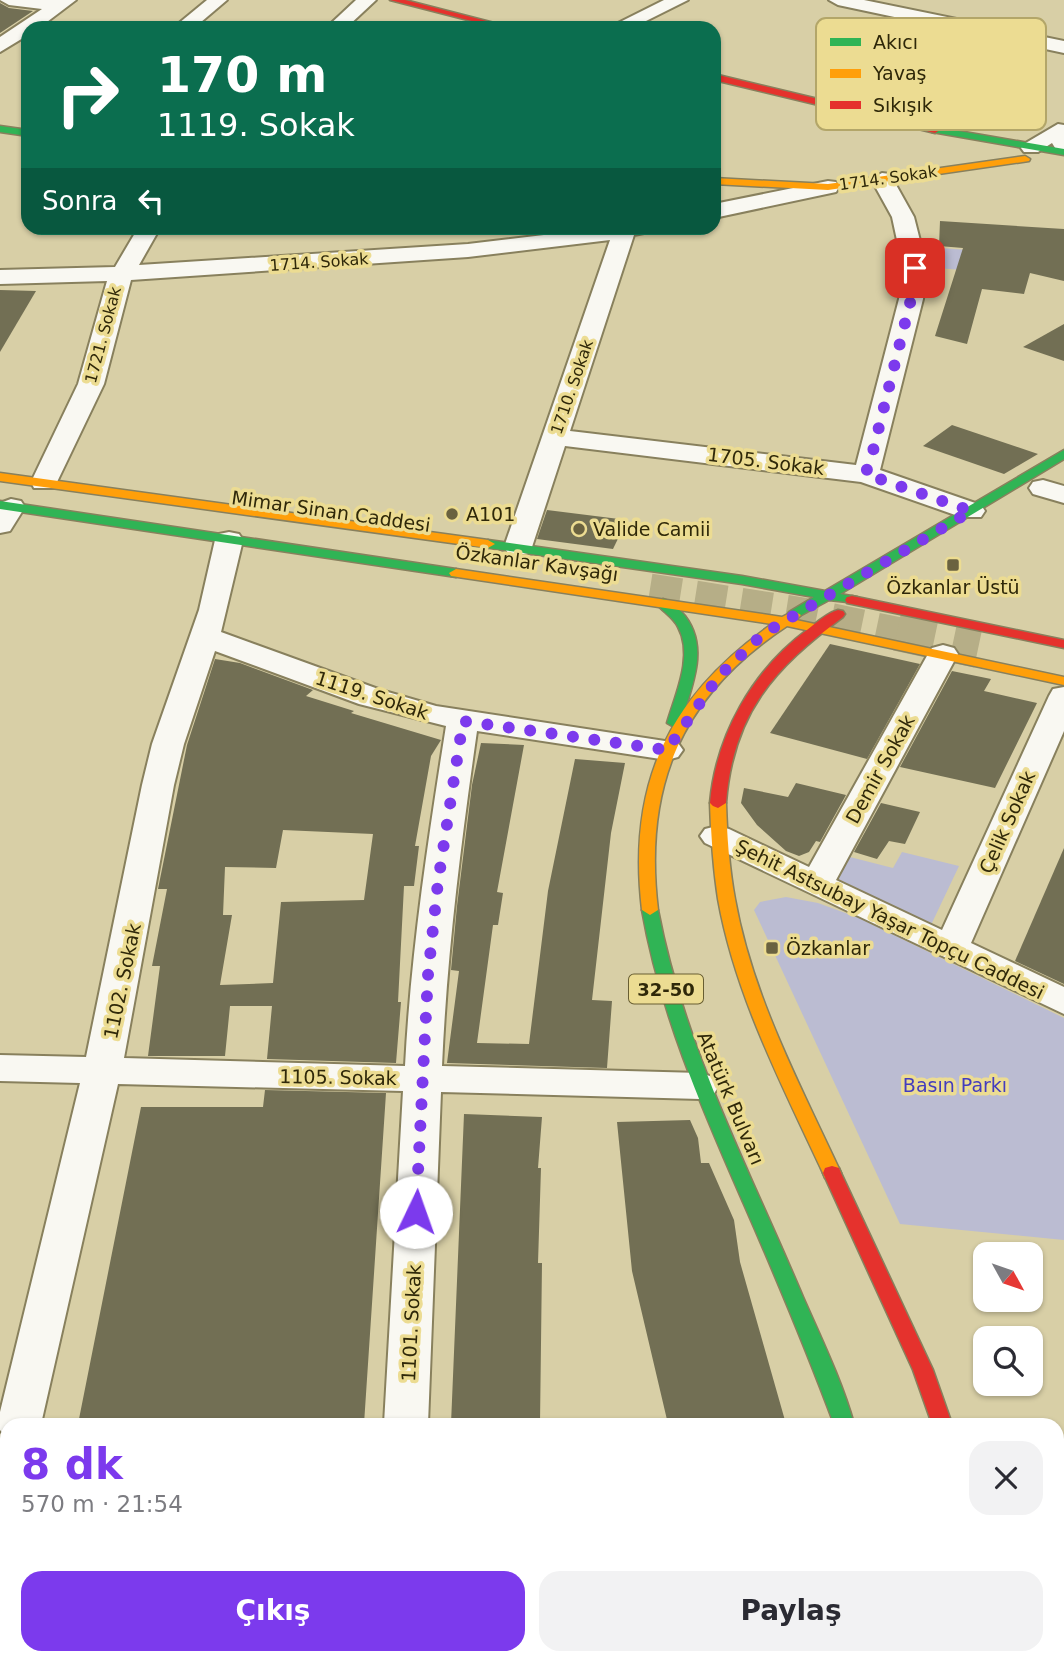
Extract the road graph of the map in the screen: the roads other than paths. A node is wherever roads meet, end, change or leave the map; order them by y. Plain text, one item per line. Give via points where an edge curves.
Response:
1 (9, 0) edge
2 (218, 0) edge
3 (367, 0) edge
4 (394, 0) edge
5 (679, 0) edge
6 (838, 0) edge
7 (63, 3) edge
8 (925, 18) edge
9 (36, 21) edge
10 (191, 21) edge
11 (343, 21) edge
12 (481, 21) edge
13 (632, 21) edge
14 (0, 30) edge
15 (20, 32) joint
16 (1046, 43) edge
17 (0, 46) edge
18 (1064, 47) edge
19 (721, 79) edge
20 (816, 101) edge
21 (0, 129) edge
22 (941, 130) edge
23 (21, 132) edge
24 (1063, 141) edge
25 (1001, 144) junction
26 (1031, 148) joint
27 (988, 164) junction
28 (882, 179) junction
29 (721, 181) edge
30 (828, 187) junction
31 (721, 210) edge
32 (145, 235) edge
33 (585, 235) edge
34 (626, 235) edge
35 (121, 274) junction
36 (0, 276) edge
37 (555, 437) junction
38 (1064, 454) edge
39 (865, 474) junction
40 (0, 477) edge
41 (44, 482) junction
42 (2, 504) edge
43 (971, 511) junction
44 (229, 540) junction
45 (518, 547) junction
46 (653, 583) tunnel mouth
47 (881, 588) dead end
48 (828, 594) junction
49 (860, 601) junction
50 (663, 603) junction
51 (782, 621) junction
52 (817, 628) junction
53 (206, 637) junction
54 (1064, 644) edge
55 (943, 654) junction
56 (1064, 656) edge
57 (1064, 668) edge
58 (1064, 681) edge
59 (1064, 696) edge
60 (463, 721) junction
61 (667, 750) junction
62 (717, 836) junction
63 (817, 884) junction
64 (951, 948) junction
65 (1064, 1002) edge
66 (0, 1068) edge
67 (102, 1071) junction
68 (422, 1079) junction
69 (700, 1086) junction
70 (20, 1418) edge
71 (406, 1418) edge
72 (842, 1418) edge
73 (940, 1418) edge

1 - 7 street
2 - 10 street
3 - 11 street
4 - 12 main road
5 - 13 street
6 - 8 street
7 - 9 street
14 - 15 street
15 - 17 street
16 - 18 street
19 - 20 main road
21 - 23 main road
22 - 25 main road
24 - 26 street
24 - 27 main road, 1714. Sokak
25 - 26 main road
25 - 27 main road via 999,154
27 - 28 main road, 1714. Sokak
28 - 30 main road, 1714. Sokak
28 - 39 street via 903,217 915,268
29 - 30 main road
30 - 31 street, 1714. Sokak
32 - 35 street, 1721. Sokak
33 - 35 street, 1714. Sokak via 512,247
34 - 37 street, 1710. Sokak
35 - 36 street, 1714. Sokak
35 - 41 street, 1721. Sokak via 91,384
37 - 39 street, 1705. Sokak
37 - 45 street, 1710. Sokak
38 - 43 main road, 32-50
39 - 43 street, 1705. Sokak
40 - 41 main road, Özkanlar Kavşağı
41 - 45 main road, Özkanlar Kavşağı
42 - 44 main road, Özkanlar Kavşağı
42 - 46 main road, Mimar Sinan Caddesi
43 - 48 main road, 32-50
44 - 50 main road, Özkanlar Kavşağı
44 - 53 street, 1102. Sokak
45 - 48 main road, Özkanlar Kavşağı
47 - 49 main road
48 - 49 main road, Özkanlar Kavşağı
48 - 51 main road, Atatürk Bulvarı / 32-50
49 - 52 main road
49 - 54 main road, Özkanlar Kavşağı
50 - 51 main road, Özkanlar Kavşağı
50 - 61 main road via 681,617 693,638
51 - 52 main road, Özkanlar Kavşağı
51 - 61 main road, Atatürk Bulvarı / 32-50 via 719,676
52 - 55 main road, Özkanlar Kavşağı
52 - 62 main road via 772,669 738,722 718,785
53 - 60 street, 1119. Sokak via 400,707
53 - 67 street, 1102. Sokak via 158,785
55 - 58 main road, Özkanlar Kavşağı
55 - 63 street, Demir Sokak
56 - 57 main road via 980,643
59 - 64 street, Çelik Sokak
60 - 61 street, 1119. Sokak
60 - 68 street, 1101. Sokak via 438,882
61 - 69 main road, Atatürk Bulvarı / 32-50 via 651,810 649,906 657,957
62 - 63 street, Şehit Astsubay Yaşar Topçu Caddesi
62 - 73 main road via 727,914 750,991 923,1370
63 - 64 street, Şehit Astsubay Yaşar Topçu Caddesi
64 - 65 street, Şehit Astsubay Yaşar Topçu Caddesi
66 - 67 street, 1105. Sokak
67 - 68 street, 1105. Sokak
67 - 70 street, 1102. Sokak
68 - 69 street, 1105. Sokak
68 - 71 street, 1101. Sokak
69 - 72 main road, Atatürk Bulvarı / 32-50 via 812,1336

